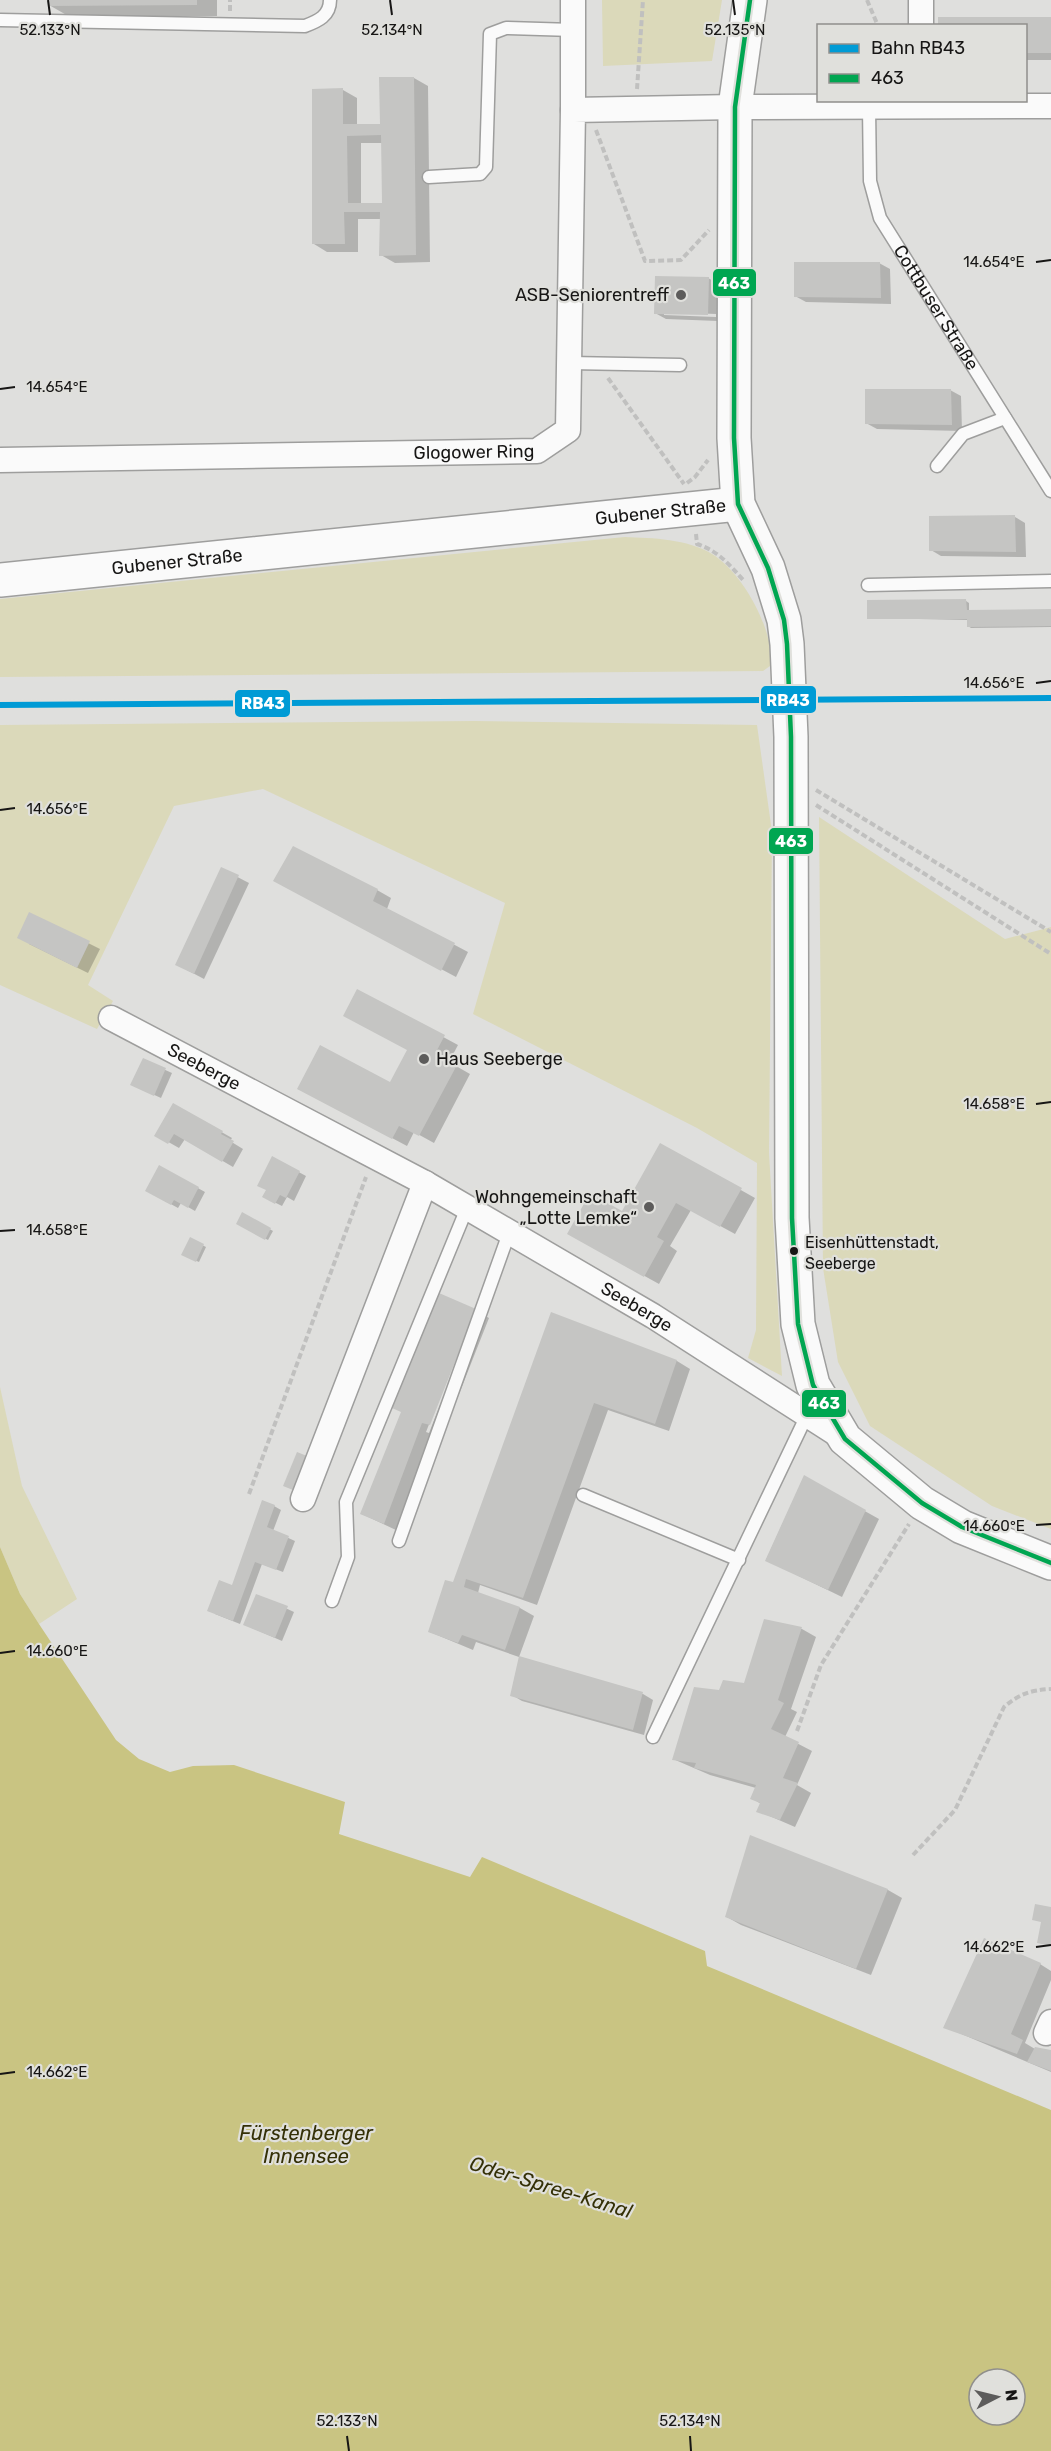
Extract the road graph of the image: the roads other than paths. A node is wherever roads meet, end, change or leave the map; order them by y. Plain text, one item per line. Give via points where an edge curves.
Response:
1 (330, 0) edge
2 (573, 0) edge
3 (750, 0) edge
4 (921, 0) edge
5 (0, 20) edge
6 (921, 24) edge
7 (573, 30) junction
8 (919, 104) edge
9 (1051, 106) edge
10 (735, 107) junction
11 (869, 107) junction
12 (581, 110) junction
13 (429, 177) dead end
14 (570, 363) junction
15 (680, 365) dead end
16 (1005, 418) junction
17 (0, 460) edge
18 (937, 466) dead end
19 (1051, 491) edge
20 (738, 504) junction
21 (0, 580) edge
22 (1051, 581) edge
23 (867, 585) dead end
24 (111, 1018) dead end
25 (424, 1183) junction
26 (467, 1208) junction
27 (509, 1233) junction
28 (807, 1415) junction
29 (845, 1439) junction
30 (583, 1495) dead end
31 (303, 1499) dead end
32 (399, 1541) dead end
33 (739, 1560) junction
34 (1051, 1563) edge
35 (332, 1601) dead end
36 (653, 1737) dead end

1 - 5 lane via 321,20 305,26
2 - 7 street, Glogower Ring
3 - 10 main road
4 - 6 street
7 - 12 street, Glogower Ring
7 - 13 lane via 506,28 490,33 486,166 480,174
8 - 9 street
8 - 11 street
10 - 11 street
10 - 12 street
10 - 20 main road via 734,426
11 - 16 lane, Cottbuser Straße via 870,181 880,218
12 - 14 street, Glogower Ring
14 - 15 lane
14 - 17 street, Glogower Ring via 568,430 537,452
16 - 18 lane via 963,434
16 - 19 lane, Cottbuser Straße
20 - 21 main road, Gubener Straße
20 - 29 main road, Gubener Straße via 768,568 787,644 791,737 792,1218 798,1324 813,1385
22 - 23 lane
24 - 25 street, Seeberge
25 - 26 street, Seeberge
25 - 31 street
26 - 27 street, Seeberge
26 - 35 lane via 346,1502 348,1557
27 - 28 street, Seeberge via 653,1316
27 - 32 lane
28 - 29 street, Seeberge
28 - 33 lane
29 - 34 main road, Gubener Straße via 922,1503 962,1527
30 - 33 lane
33 - 36 lane

